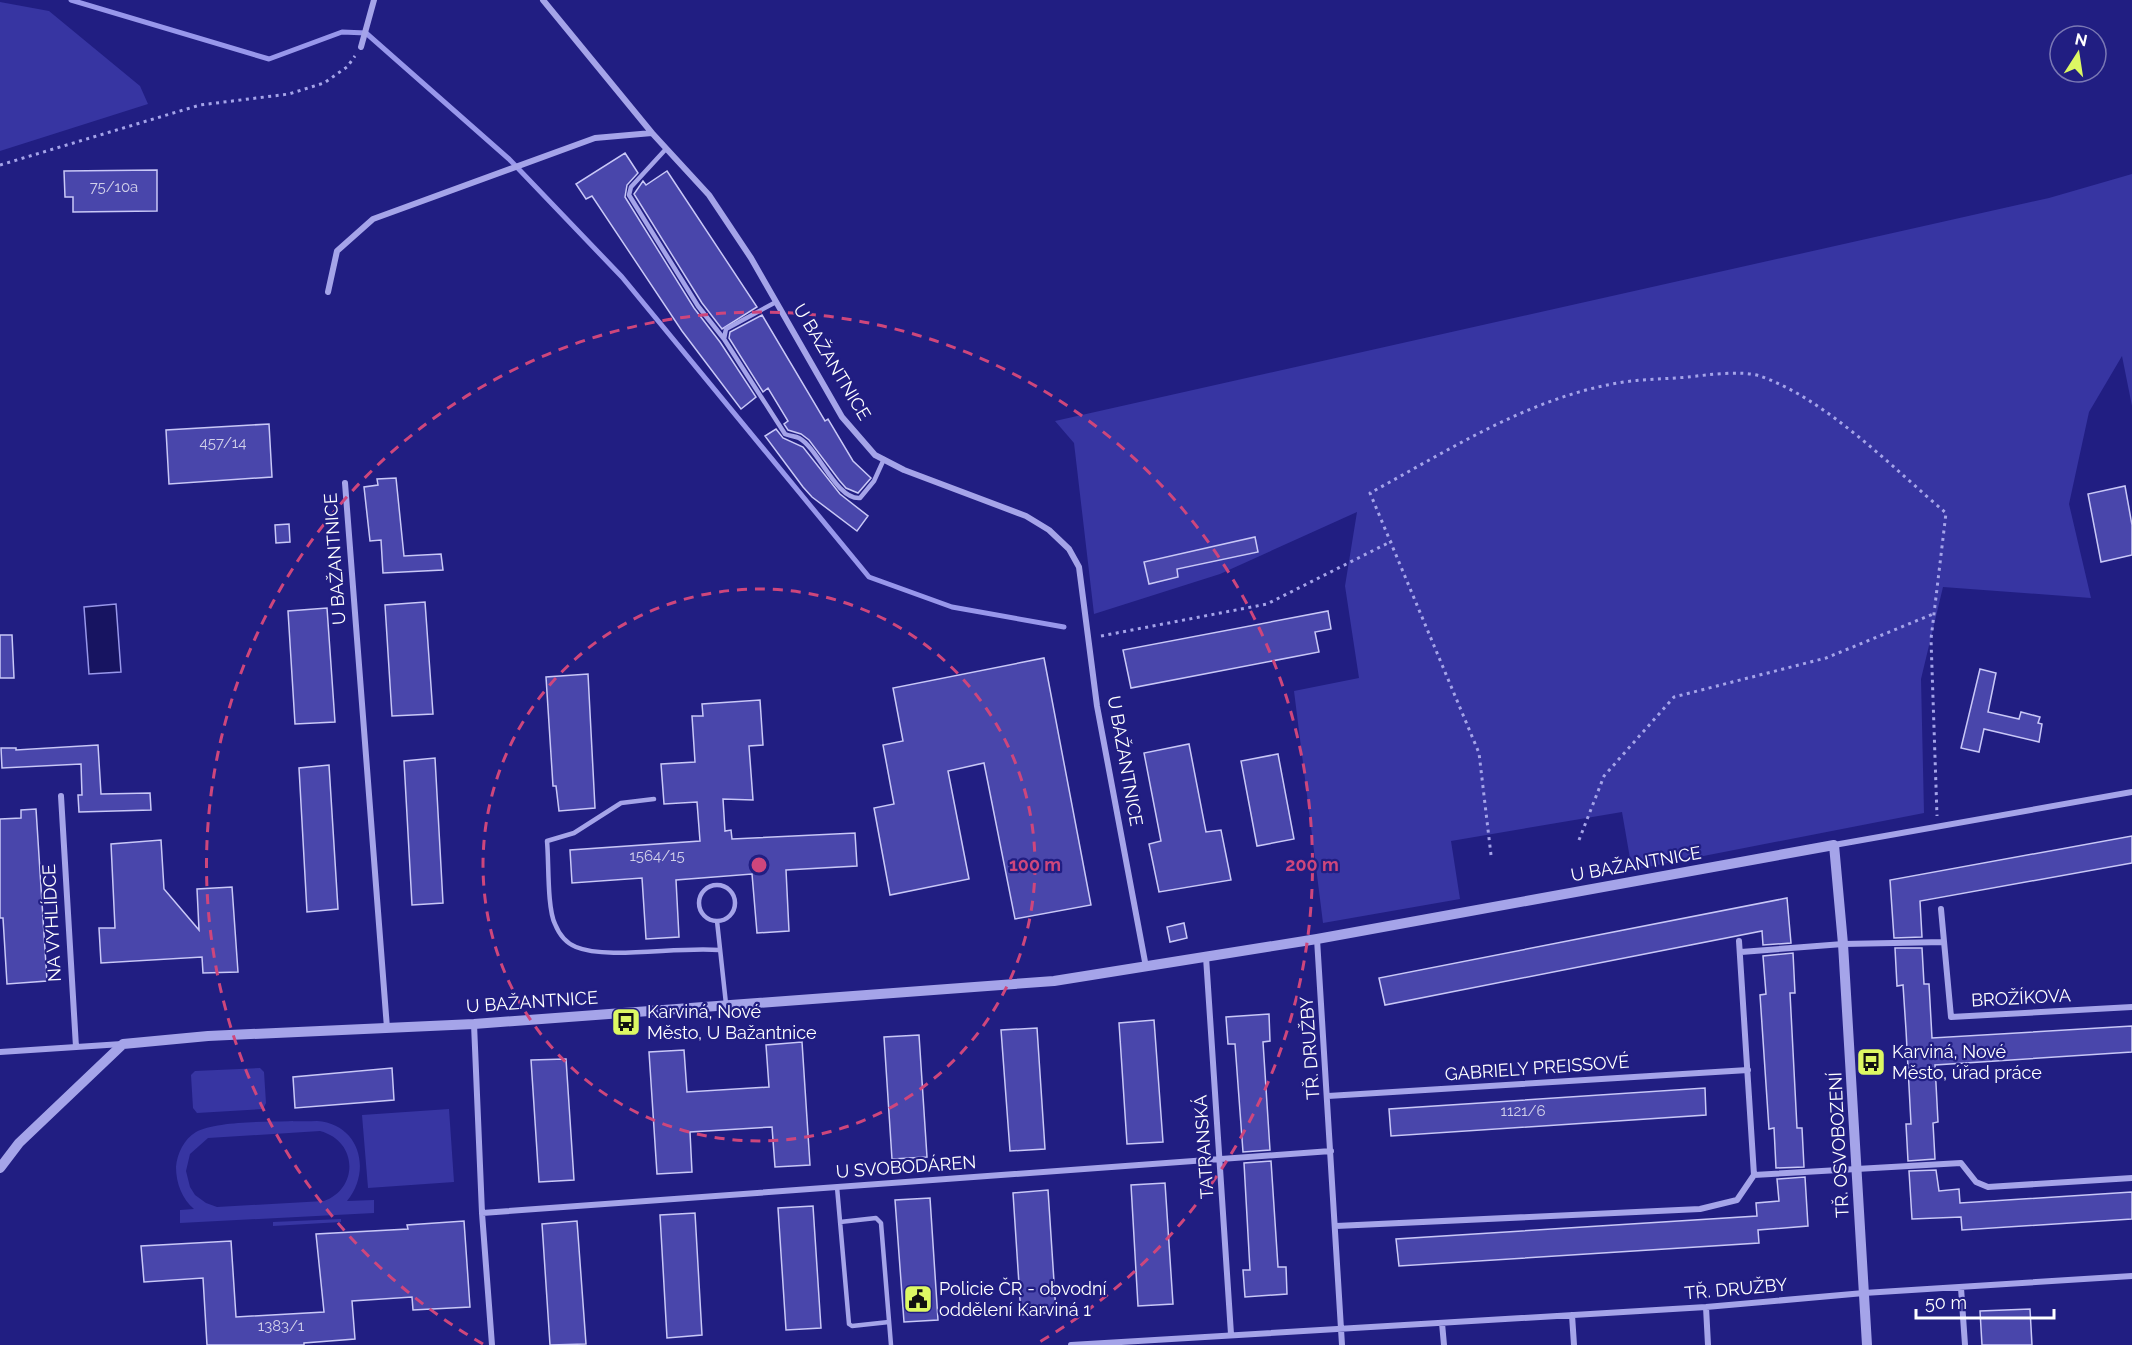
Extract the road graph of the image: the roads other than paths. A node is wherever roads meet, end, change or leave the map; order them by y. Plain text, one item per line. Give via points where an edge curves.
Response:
1 (374, 0) edge
2 (543, 0) edge
3 (362, 47) road end
4 (651, 134) junction
5 (665, 150) junction
6 (328, 292) dead end
7 (776, 302) junction
8 (724, 339) junction
9 (884, 459) junction
10 (345, 483) dead end
11 (2132, 792) edge
12 (61, 796) dead end
13 (654, 799) dead end
14 (1834, 844) junction
15 (1941, 909) dead end
16 (717, 921) junction
17 (1317, 939) junction
18 (1739, 941) dead end
19 (1944, 942) junction
20 (1843, 944) junction
21 (719, 950) junction
22 (1741, 952) junction
23 (1206, 957) junction
24 (1146, 967) junction
25 (726, 1004) junction
26 (2132, 1007) edge
27 (474, 1024) junction
28 (387, 1028) junction
29 (123, 1044) junction
30 (76, 1047) junction
31 (0, 1052) edge
32 (1748, 1070) junction
33 (1328, 1096) junction
34 (1331, 1151) junction
35 (1221, 1158) junction
36 (0, 1168) edge
37 (1858, 1168) junction
38 (1754, 1175) junction
39 (2132, 1178) edge
40 (837, 1187) junction
41 (482, 1213) junction
42 (840, 1222) junction
43 (1336, 1227) junction
44 (2132, 1276) edge
45 (1962, 1288) junction
46 (1864, 1293) junction
47 (1706, 1307) junction
48 (1572, 1315) junction
49 (889, 1322) junction
50 (1442, 1323) junction
51 (1342, 1330) junction
52 (1231, 1334) junction
53 (492, 1345) edge
54 (891, 1345) edge
55 (1071, 1345) edge
56 (1080, 1345) edge
57 (1342, 1345) edge
58 (1444, 1345) edge
59 (1574, 1345) edge
60 (1708, 1345) edge
61 (1867, 1345) edge
62 (1965, 1345) edge

1 - 3 street
2 - 4 street, U BAŽANTNICE
4 - 5 street, U BAŽANTNICE
4 - 6 street via 595,138 374,219 336,251
5 - 7 street, U BAŽANTNICE via 709,195
5 - 8 lane via 631,187 629,195 698,306
7 - 8 lane via 726,329
7 - 9 street, U BAŽANTNICE via 842,417
8 - 9 lane via 785,434 799,438 840,489 860,498 874,481
9 - 24 street, U BAŽANTNICE via 1026,516 1069,549 1078,567 1087,639
10 - 28 street, U BAŽANTNICE
11 - 14 street, U BAŽANTNICE
12 - 30 street, NA VYHLÍDCE
13 - 21 lane via 621,803 574,833 547,841 553,922 562,937 575,947 597,953
14 - 17 street, U BAŽANTNICE
14 - 20 street, TŘ. OSVOBOZENÍ
15 - 19 street, BROŽÍKOVA
16 - 16 lane via 705,916 699,906 705,889 717,885 727,888 735,903 732,914
16 - 21 lane
17 - 23 street, U BAŽANTNICE
17 - 33 street, TŘ. DRUŽBY
18 - 22 street
19 - 20 street
19 - 26 street, BROŽÍKOVA via 1951,1017
20 - 22 street
20 - 37 street, TŘ. OSVOBOZENÍ
21 - 25 lane
22 - 32 street
23 - 24 street, U BAŽANTNICE
23 - 35 street, TATRANSKÁ
24 - 25 street, U BAŽANTNICE via 1054,981
25 - 27 street, U BAŽANTNICE
27 - 28 street, U BAŽANTNICE
27 - 41 street
28 - 29 street, U BAŽANTNICE
29 - 30 street
29 - 36 street via 20,1143
30 - 31 street
32 - 33 street, GABRIELY PREISSOVÉ
32 - 38 street
33 - 34 street, TŘ. DRUŽBY
34 - 35 street, U SVOBODÁREN
34 - 43 street, TŘ. DRUŽBY
35 - 40 street, U SVOBODÁREN
35 - 52 street, TATRANSKÁ
37 - 38 street
37 - 39 street via 1961,1163 1976,1182 1988,1187
37 - 46 street, TŘ. OSVOBOZENÍ
38 - 43 street via 1737,1200 1700,1209
40 - 41 street, U SVOBODÁREN
40 - 42 lane
41 - 53 street
42 - 49 lane via 849,1324
42 - 49 lane via 880,1219
43 - 51 street, TŘ. DRUŽBY
44 - 45 street, TŘ. DRUŽBY
45 - 46 street, TŘ. DRUŽBY
45 - 62 street
46 - 47 street, TŘ. DRUŽBY
46 - 61 street, TŘ. OSVOBOZENÍ
47 - 48 street, TŘ. DRUŽBY
47 - 60 street
48 - 50 street, TŘ. DRUŽBY
48 - 59 street
49 - 54 lane
50 - 51 street, TŘ. DRUŽBY
50 - 58 street
51 - 52 street, TŘ. DRUŽBY
51 - 57 street, TŘ. DRUŽBY
52 - 56 street, TŘ. DRUŽBY
55 - 56 street, TŘ. DRUŽBY

